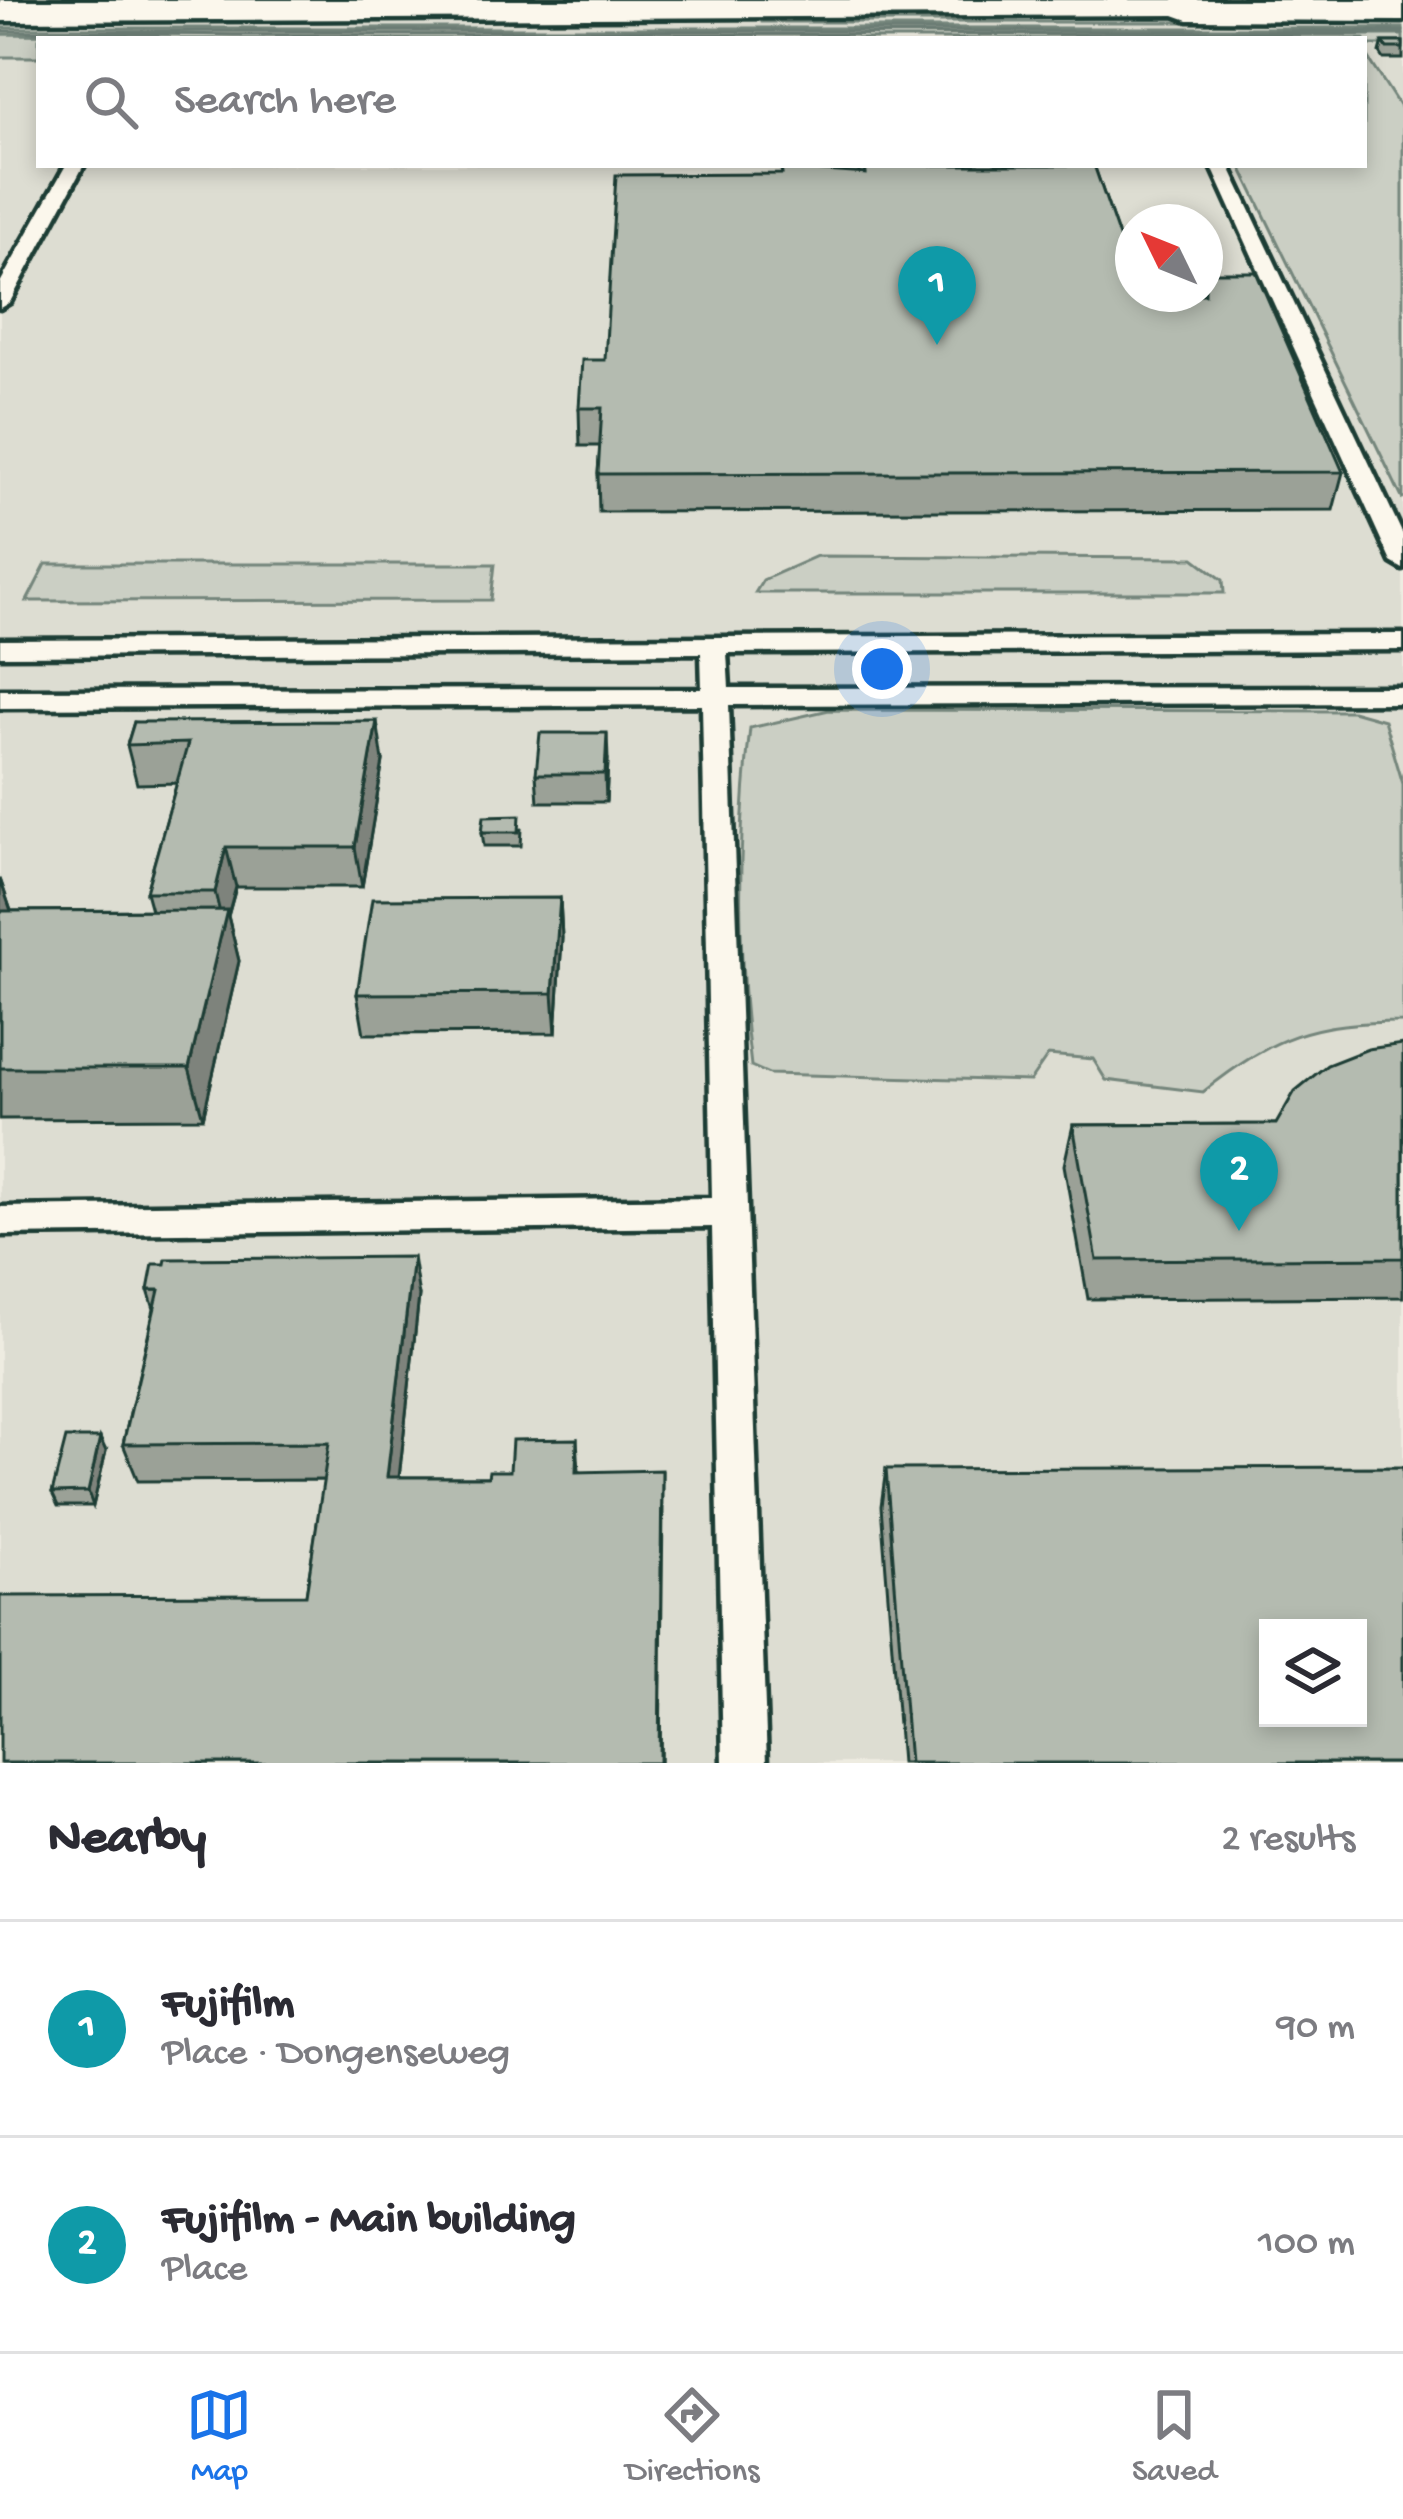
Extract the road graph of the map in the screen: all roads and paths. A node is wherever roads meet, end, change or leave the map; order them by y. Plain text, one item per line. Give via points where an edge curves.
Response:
1 (1232, 0) edge
2 (1154, 6) junction
3 (0, 10) edge
4 (1403, 10) edge
5 (72, 168) edge
6 (1221, 168) edge
7 (10, 267) edge
8 (0, 302) edge
9 (1403, 562) edge
10 (1403, 642) edge
11 (714, 645) junction
12 (0, 647) edge
13 (1403, 694) edge
14 (716, 697) junction
15 (0, 699) edge
16 (730, 1212) junction
17 (0, 1221) edge
18 (745, 1763) edge

1 - 2 street
2 - 3 street
2 - 4 street
5 - 7 lane
6 - 9 lane
7 - 8 lane
10 - 11 lane
11 - 12 lane
11 - 14 lane
13 - 14 lane
14 - 15 lane
14 - 16 lane
16 - 17 lane
16 - 18 lane

